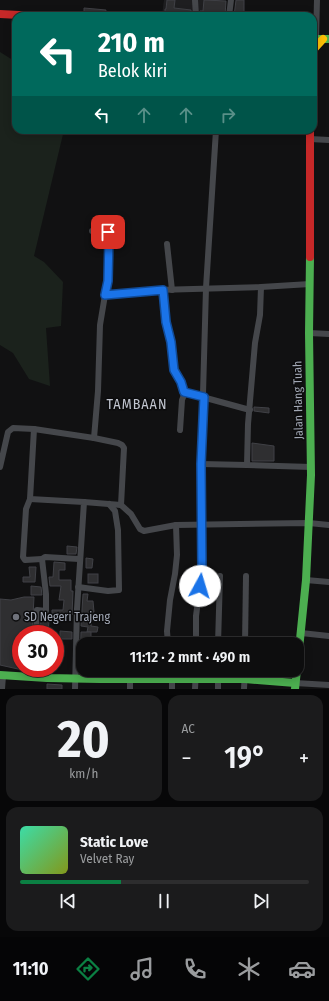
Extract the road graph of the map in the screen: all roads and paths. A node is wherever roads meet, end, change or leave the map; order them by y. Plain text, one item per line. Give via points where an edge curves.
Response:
1 (195, 0) edge
2 (231, 0) edge
3 (317, 0) edge
4 (196, 12) edge
5 (230, 12) edge
6 (0, 14) edge
7 (12, 15) edge
8 (320, 39) edge
9 (216, 134) edge
10 (310, 134) edge
11 (310, 139) junction
12 (329, 140) edge
13 (92, 230) dead end
14 (167, 244) dead end
15 (310, 284) junction
16 (261, 287) junction
17 (206, 288) junction
18 (163, 290) junction
19 (172, 290) junction
20 (105, 295) junction
21 (308, 333) junction
22 (329, 334) edge
23 (184, 392) junction
24 (204, 397) junction
25 (250, 410) junction
26 (34, 430) junction
27 (180, 430) dead end
28 (94, 438) junction
29 (201, 464) junction
30 (247, 465) junction
31 (0, 467) edge
32 (310, 467) junction
33 (30, 499) junction
34 (84, 502) junction
35 (109, 504) junction
36 (121, 505) junction
37 (309, 524) junction
38 (176, 525) junction
39 (202, 525) junction
40 (329, 525) edge
41 (42, 559) junction
42 (79, 559) junction
43 (220, 576) dead end
44 (246, 576) dead end
45 (306, 580) junction
46 (329, 582) edge
47 (78, 587) junction
48 (36, 625) edge
49 (301, 633) junction
50 (329, 636) edge
51 (167, 637) edge
52 (196, 637) edge
53 (218, 637) edge
54 (245, 637) edge
55 (301, 637) edge
56 (2, 676) edge
57 (170, 677) edge
58 (35, 678) joint
59 (75, 678) junction
60 (130, 679) junction
61 (219, 679) junction
62 (170, 680) junction
63 (196, 680) junction
64 (245, 680) junction
65 (329, 685) edge
66 (295, 686) edge
67 (2, 689) edge
68 (75, 689) edge
69 (130, 689) edge
70 (172, 689) edge
71 (195, 689) edge
72 (218, 689) edge
73 (244, 689) edge

1 - 4 street
2 - 5 street
3 - 8 street
6 - 7 street
9 - 17 street
10 - 11 street, Jalan Hang Tuah
11 - 12 street
11 - 15 street, Jalan Hang Tuah
13 - 20 street via 105,231 109,235 108,281
14 - 19 street
15 - 16 street
15 - 21 street, Jalan Hang Tuah
16 - 17 street
16 - 25 street
17 - 19 street
17 - 24 street
18 - 19 street
18 - 20 street
18 - 23 street via 174,370
20 - 28 street via 100,326
21 - 22 street
21 - 32 street, Jalan Hang Tuah
23 - 24 street
23 - 27 street
24 - 25 street
24 - 29 street
25 - 30 street
26 - 28 street
26 - 31 street via 9,430
26 - 33 street
28 - 36 street via 118,443 124,448
29 - 30 street
29 - 39 street
30 - 32 street
32 - 37 street, Jalan Hang Tuah
33 - 34 street
33 - 41 street via 26,509 23,557 25,560
34 - 35 street
34 - 42 street
35 - 36 street
35 - 47 street via 115,511 118,530 119,590
36 - 38 street via 144,531
37 - 39 street
37 - 40 street
37 - 45 street, Jalan Hang Tuah
38 - 39 street
38 - 51 street via 177,555
39 - 52 street via 202,572
41 - 42 street
41 - 48 street via 46,611 37,610
42 - 47 street
43 - 53 street
44 - 54 street
45 - 46 street
45 - 49 street, Jalan Hang Tuah
47 - 59 street
49 - 50 street
49 - 55 street, Jalan Hang Tuah
56 - 58 street
56 - 67 street
57 - 62 street
58 - 59 street
59 - 60 street
59 - 68 street
60 - 62 street
60 - 69 street
61 - 63 street
61 - 64 street
61 - 72 street
62 - 63 street
62 - 70 street
63 - 71 street
64 - 66 street
64 - 73 street
65 - 66 street

